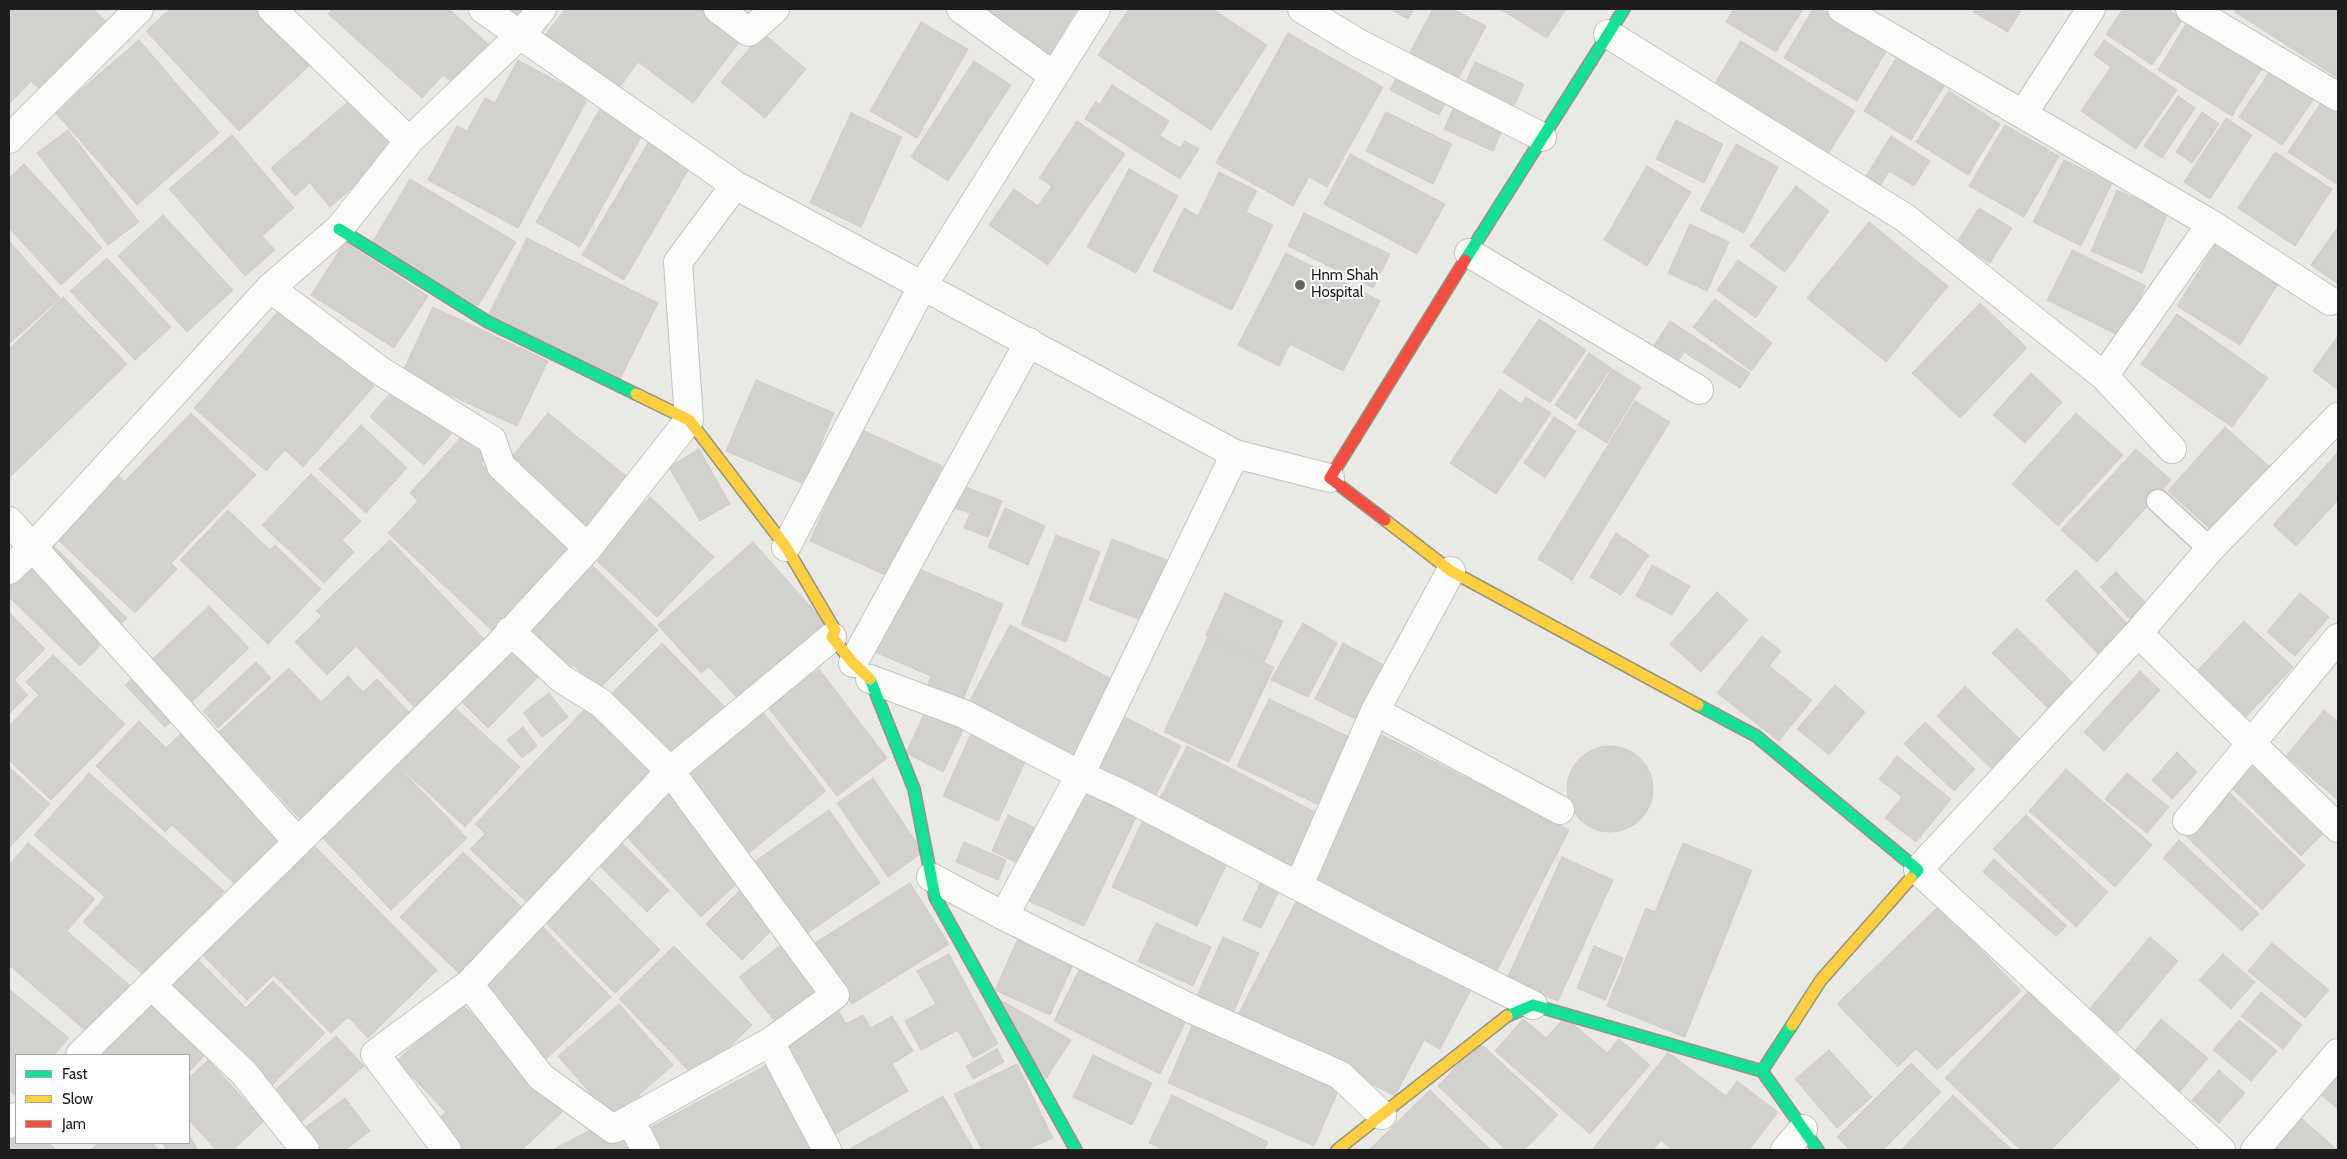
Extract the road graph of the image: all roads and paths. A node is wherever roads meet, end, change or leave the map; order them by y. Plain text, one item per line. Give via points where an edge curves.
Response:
1 (272, 9) edge
2 (483, 9) edge
3 (542, 9) edge
4 (718, 9) edge
5 (774, 9) edge
6 (961, 9) edge
7 (1096, 9) edge
8 (1302, 9) edge
9 (1624, 9) edge
10 (1842, 9) edge
11 (2091, 9) edge
12 (2190, 9) edge
13 (137, 10) edge
14 (521, 34) junction
15 (1608, 34) junction
16 (1054, 76) junction
17 (2338, 97) edge
18 (2023, 114) junction
19 (1542, 137) junction
20 (9, 140) edge
21 (409, 141) junction
22 (735, 185) junction
23 (2211, 224) junction
24 (339, 228) junction
25 (1469, 253) junction
26 (923, 285) junction
27 (270, 288) junction
28 (2330, 302) dead end
29 (1029, 342) junction
30 (2104, 376) junction
31 (1699, 390) dead end
32 (2338, 418) edge
33 (689, 420) junction
34 (2172, 449) dead end
35 (1235, 454) junction
36 (1330, 478) junction
37 (2158, 501) dead end
38 (9, 521) edge
39 (33, 547) junction
40 (786, 547) junction
41 (588, 548) junction
42 (2210, 549) junction
43 (9, 570) edge
44 (1451, 571) junction
45 (510, 631) junction
46 (2138, 633) junction
47 (832, 637) junction
48 (2338, 638) edge
49 (862, 671) junction
50 (1375, 711) junction
51 (2251, 743) junction
52 (670, 771) junction
53 (1080, 774) junction
54 (1560, 810) dead end
55 (2188, 821) dead end
56 (2338, 828) edge
57 (298, 842) junction
58 (1918, 870) junction
59 (931, 877) junction
60 (1299, 885) junction
61 (1004, 916) junction
62 (469, 984) junction
63 (152, 986) junction
64 (1533, 1005) junction
65 (770, 1042) junction
66 (2338, 1052) edge
67 (81, 1054) edge
68 (1762, 1071) junction
69 (1382, 1115) junction
70 (613, 1129) junction
71 (1810, 1140) edge
72 (305, 1150) edge
73 (448, 1150) edge
74 (646, 1150) edge
75 (827, 1150) edge
76 (1076, 1150) edge
77 (1337, 1150) edge
78 (1785, 1150) edge
79 (2221, 1150) edge
80 (2255, 1150) edge

1 - 21 street
2 - 14 street
3 - 14 street
4 - 5 street via 749,32
6 - 16 street
7 - 16 street
8 - 19 street via 1360,44
9 - 15 street
10 - 18 street
11 - 18 street
12 - 17 street
13 - 20 street
14 - 21 street
14 - 22 street
15 - 19 street
15 - 30 street via 1904,217
16 - 26 street
18 - 23 street
19 - 25 street
21 - 24 street
22 - 26 street
22 - 33 street via 678,262
23 - 28 street
23 - 30 street
24 - 27 street
24 - 33 street via 488,322
25 - 31 street
25 - 36 street
26 - 29 street
26 - 40 street
27 - 39 street
27 - 41 street via 379,370 492,440 501,466
29 - 35 street
29 - 49 street
30 - 34 street
32 - 42 street
33 - 40 street
33 - 41 street
35 - 36 street
35 - 53 street
36 - 44 street
37 - 42 lane
38 - 39 street
39 - 43 street
39 - 57 street
40 - 47 street via 836,630
41 - 45 street
42 - 46 street
44 - 50 street
44 - 58 street via 1756,736
45 - 52 street via 562,679 601,704
45 - 57 street
46 - 51 street
46 - 58 street
47 - 49 street
47 - 52 street
48 - 51 street
49 - 53 street via 964,714
49 - 59 street via 914,789
50 - 54 street
50 - 60 street
51 - 55 street
51 - 56 street
52 - 62 street
52 - 65 street via 835,996
53 - 60 street
53 - 61 street
57 - 63 street
58 - 68 street via 1821,980
58 - 79 street
59 - 61 street
59 - 76 street via 935,897
60 - 64 street
61 - 69 street via 1194,1010 1340,1075
62 - 70 street via 541,1077
62 - 73 street via 375,1054
63 - 67 street
63 - 72 street via 244,1073
64 - 68 street
64 - 69 street via 1508,1015
65 - 70 street
65 - 75 street
66 - 80 street
68 - 71 street
69 - 77 street
70 - 74 street via 632,1124
71 - 78 street

